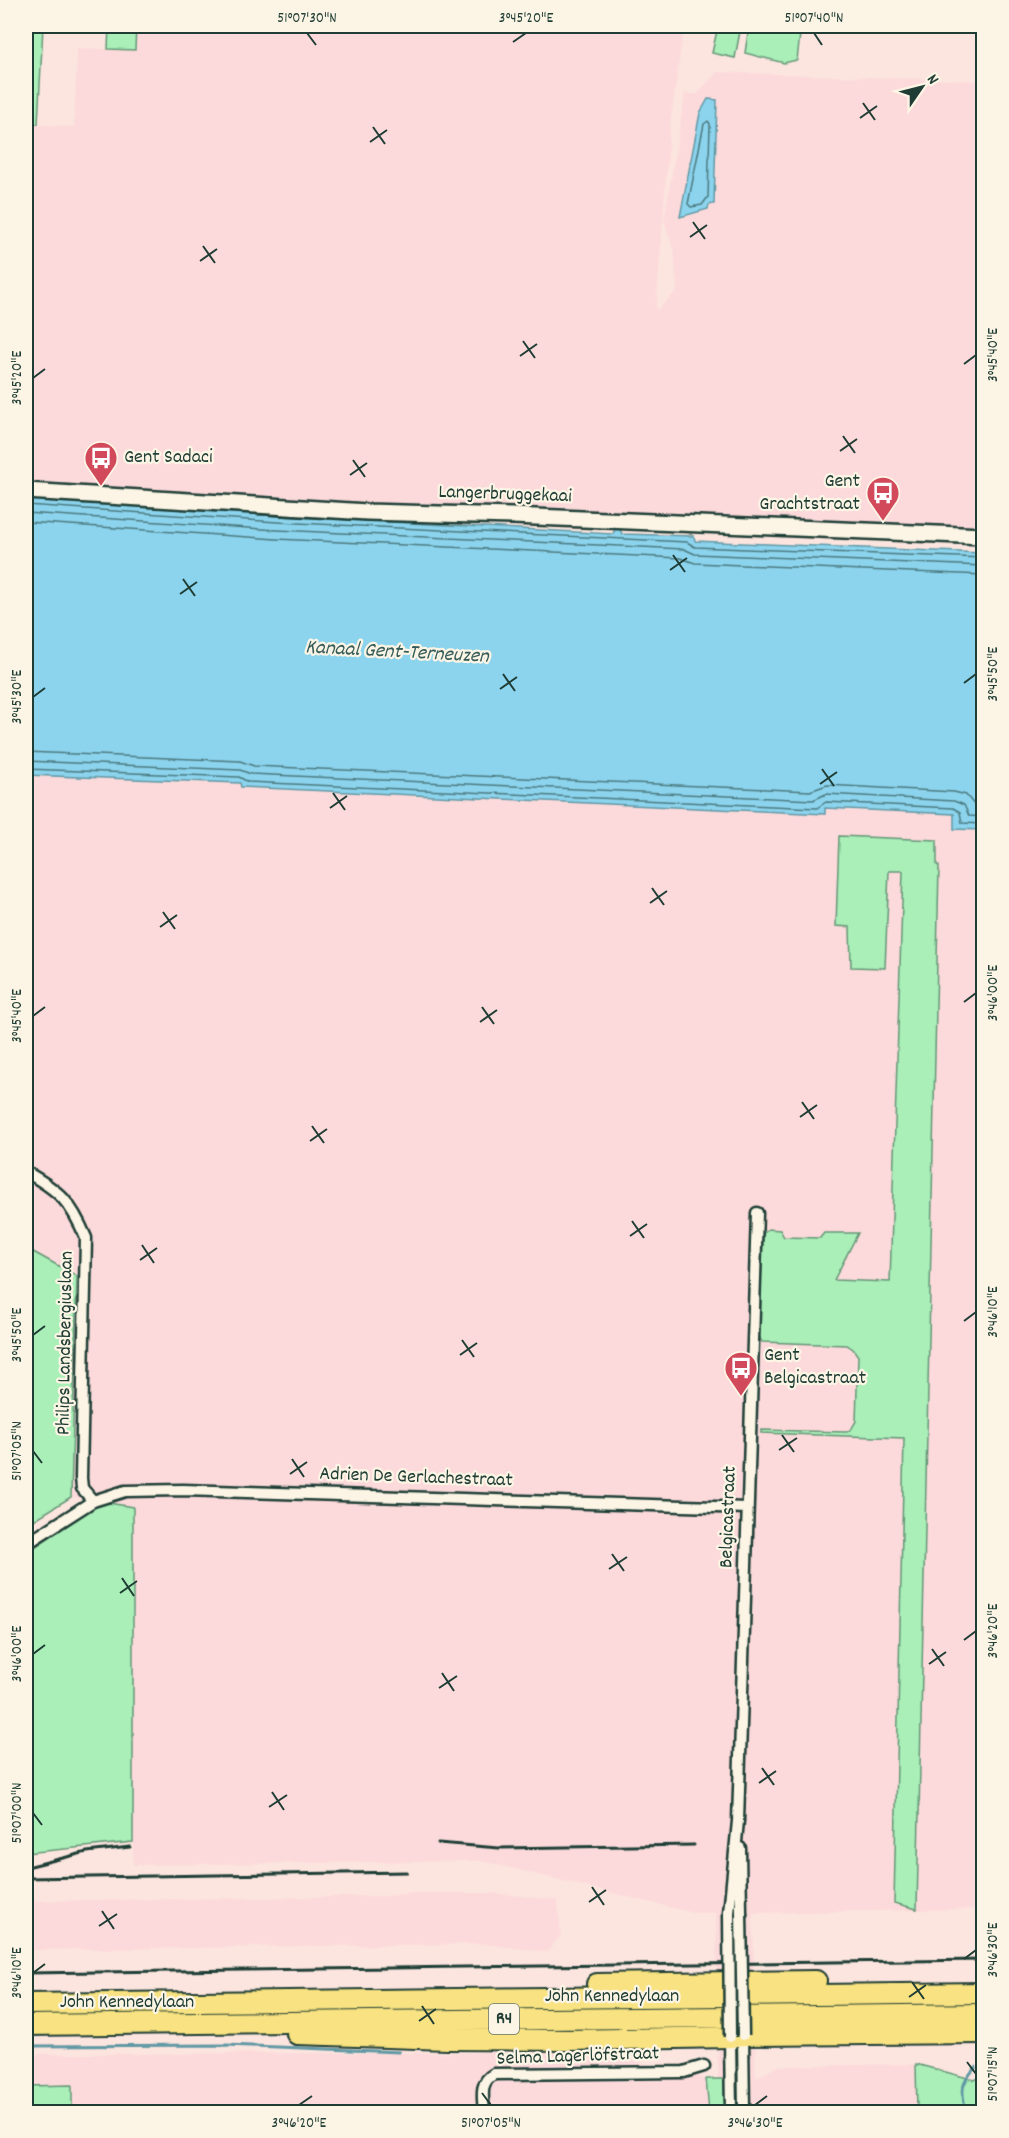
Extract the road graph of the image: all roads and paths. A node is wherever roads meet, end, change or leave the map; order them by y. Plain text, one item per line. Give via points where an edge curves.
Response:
1 (26, 491) edge
2 (984, 536) edge
3 (26, 1172) edge
4 (757, 1213) dead end
5 (93, 1501) junction
6 (747, 1508) junction
7 (26, 1544) edge
8 (738, 1821) junction
9 (984, 1980) edge
10 (736, 1981) junction
11 (984, 1993) edge
12 (289, 2001) junction
13 (26, 2004) edge
14 (984, 2014) edge
15 (984, 2023) edge
16 (26, 2025) edge
17 (201, 2032) junction
18 (26, 2033) edge
19 (984, 2033) edge
20 (741, 2036) junction
21 (704, 2066) dead end
22 (484, 2112) edge
23 (731, 2112) edge
24 (744, 2112) edge

1 - 2 main road, Langerbruggekaai via 367,512
3 - 5 street, Philips Landsbergiuslaan via 63,1198 76,1213 86,1238 81,1478 82,1488
4 - 6 street, Belgicastraat
5 - 6 street, Adrien De Gerlachestraat via 125,1491 169,1489
5 - 7 street, Adrien De Gerlachestraat
6 - 8 street, Belgicastraat
8 - 10 street, Belgicastraat, bridge via 741,1913
8 - 10 street, Belgicastraat, bridge via 729,1913
9 - 10 highway
10 - 12 highway, R4 via 448,1987
10 - 20 street, bridge
11 - 12 highway, John Kennedylaan / R4
12 - 13 highway, John Kennedylaan / R4
14 - 16 highway, John Kennedylaan / R4
15 - 17 highway, John Kennedylaan / R4
17 - 18 highway, John Kennedylaan / R4
17 - 20 highway via 458,2040
19 - 20 highway
20 - 23 street via 731,2079
20 - 24 street
21 - 22 street, Selma Lagerlöfstraat via 684,2072 494,2074 486,2078 483,2086

